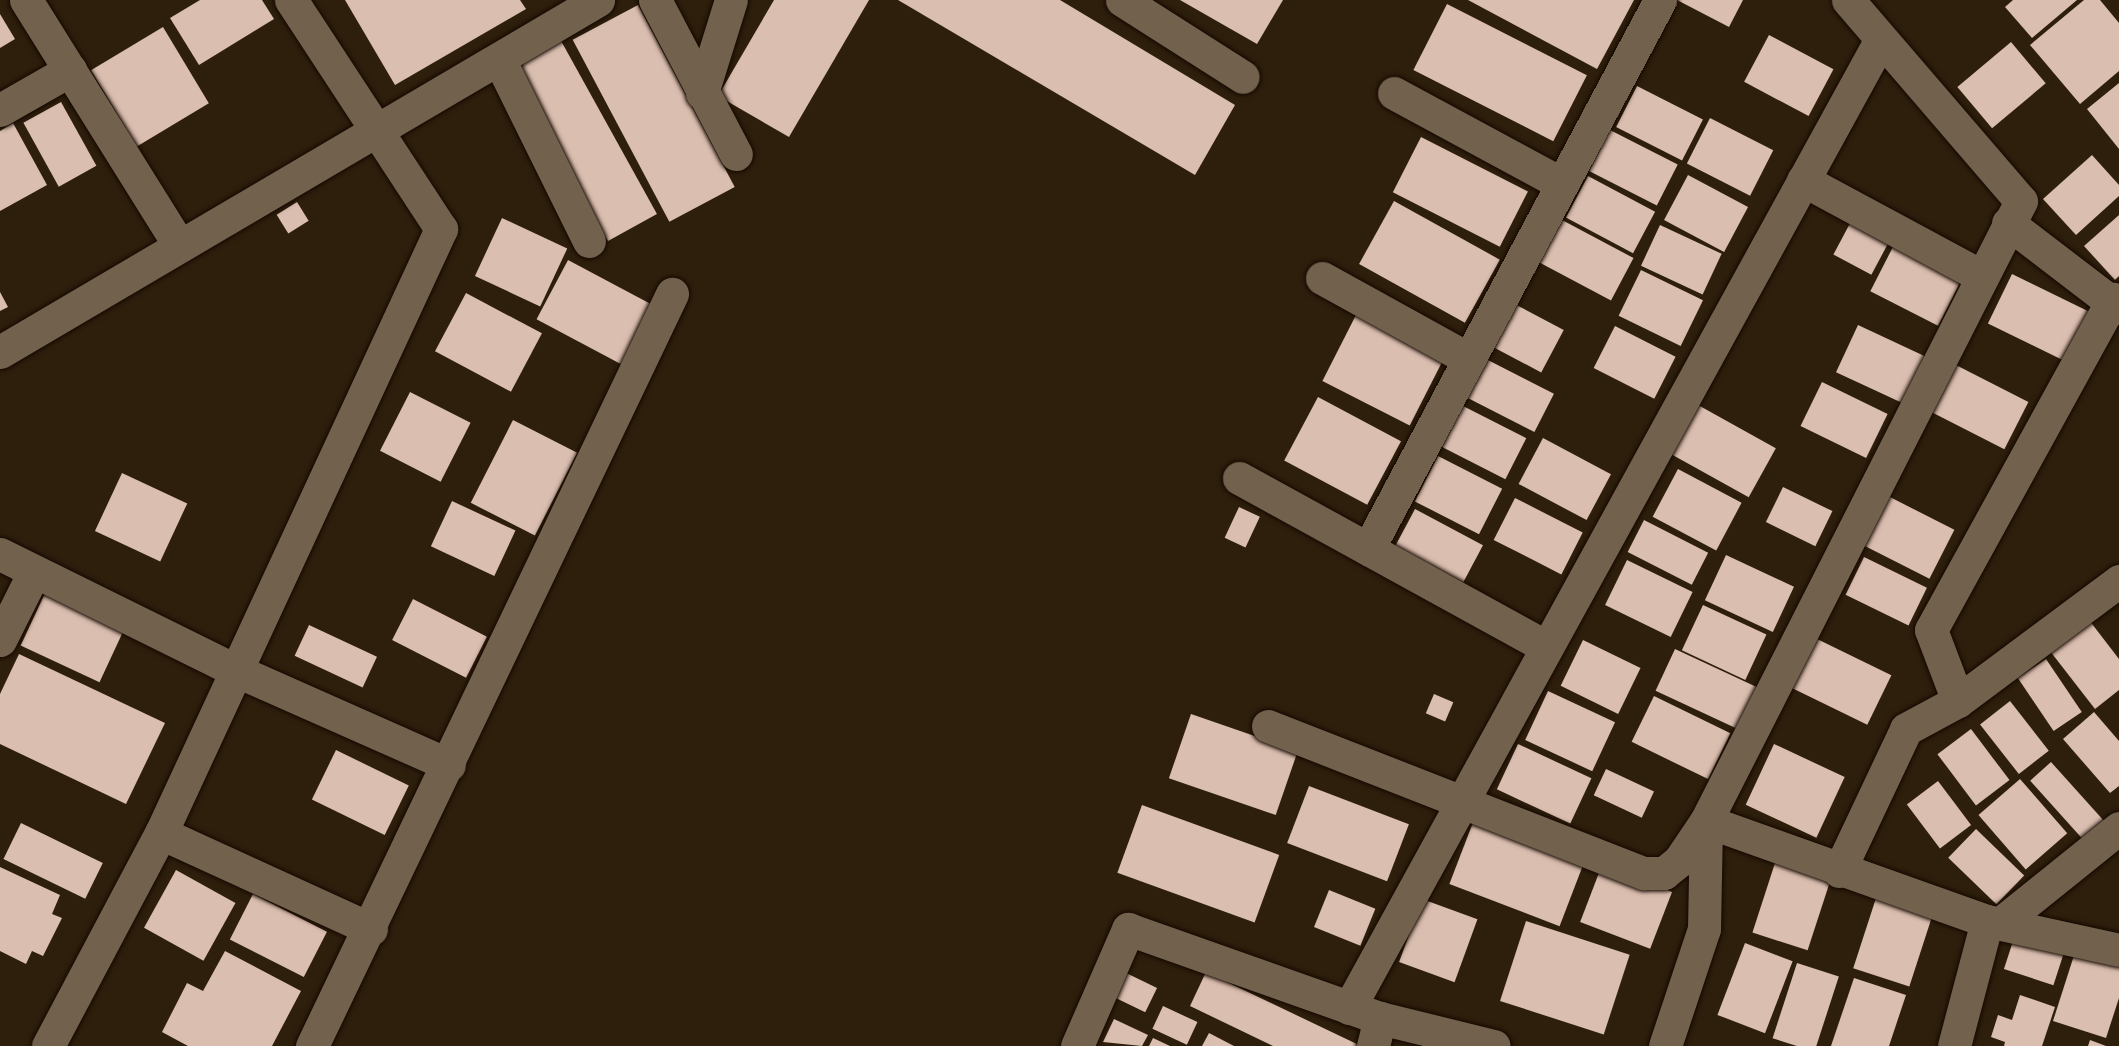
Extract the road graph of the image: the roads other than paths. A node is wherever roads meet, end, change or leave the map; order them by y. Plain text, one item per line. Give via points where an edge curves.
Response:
1 (26, 0) edge
2 (291, 0) edge
3 (598, 0) edge
4 (655, 0) edge
5 (731, 0) edge
6 (1122, 0) edge
7 (1848, 0) edge
8 (1657, 1) edge
9 (555, 11) edge
10 (1881, 39) junction
11 (499, 59) junction
12 (70, 70) junction
13 (1243, 77) dead end
14 (702, 93) junction
15 (1394, 93) dead end
16 (0, 110) edge
17 (375, 132) junction
18 (736, 154) dead end
19 (1803, 180) junction
20 (1562, 184) junction
21 (2008, 223) junction
22 (589, 241) dead end
23 (180, 246) junction
24 (1981, 276) junction
25 (1322, 278) dead end
26 (672, 294) dead end
27 (2116, 304) edge
28 (0, 352) edge
29 (1469, 359) junction
30 (1239, 478) dead end
31 (1368, 549) junction
32 (0, 554) edge
33 (34, 572) junction
34 (2119, 581) edge
35 (0, 640) edge
36 (1547, 647) junction
37 (235, 670) junction
38 (1958, 701) junction
39 (1268, 726) dead end
40 (449, 765) junction
41 (1465, 799) junction
42 (1706, 821) junction
43 (2119, 828) edge
44 (161, 833) junction
45 (1759, 841) junction
46 (1703, 857) junction
47 (1839, 871) junction
48 (1995, 922) junction
49 (371, 929) junction
50 (2119, 950) edge
51 (1349, 1008) junction
52 (1377, 1032) edge
53 (48, 1046) edge
54 (312, 1046) edge
55 (1077, 1046) edge
56 (1494, 1046) edge
57 (1665, 1046) edge
58 (1954, 1046) edge

1 - 12 street
2 - 17 street
3 - 9 street
4 - 14 street
5 - 14 street
6 - 13 street
7 - 10 street
8 - 20 street
9 - 11 street
10 - 19 street
10 - 21 street via 2021,201
11 - 17 street
11 - 22 street
12 - 16 street
12 - 23 street
14 - 18 street
15 - 20 street
17 - 23 street
17 - 37 street via 441,229
19 - 24 street
19 - 36 street
20 - 29 street
21 - 24 street
21 - 27 street
23 - 28 street
24 - 42 street
25 - 29 street
26 - 40 street
27 - 38 street via 1931,630
29 - 31 street
30 - 31 street
31 - 36 street
32 - 33 street
33 - 35 street
33 - 37 street
34 - 38 street
36 - 41 street
37 - 40 street
37 - 44 street
38 - 47 street via 1906,729
39 - 41 street
40 - 49 street
41 - 42 street via 1644,873 1664,873 1679,861
41 - 51 street
42 - 45 street
42 - 46 street
43 - 48 street
44 - 49 street
44 - 53 street
45 - 46 street
45 - 47 street
46 - 57 street via 1704,929
47 - 48 street
48 - 50 street
48 - 58 street
49 - 54 street
51 - 52 street
51 - 55 street via 1128,929
52 - 56 street

